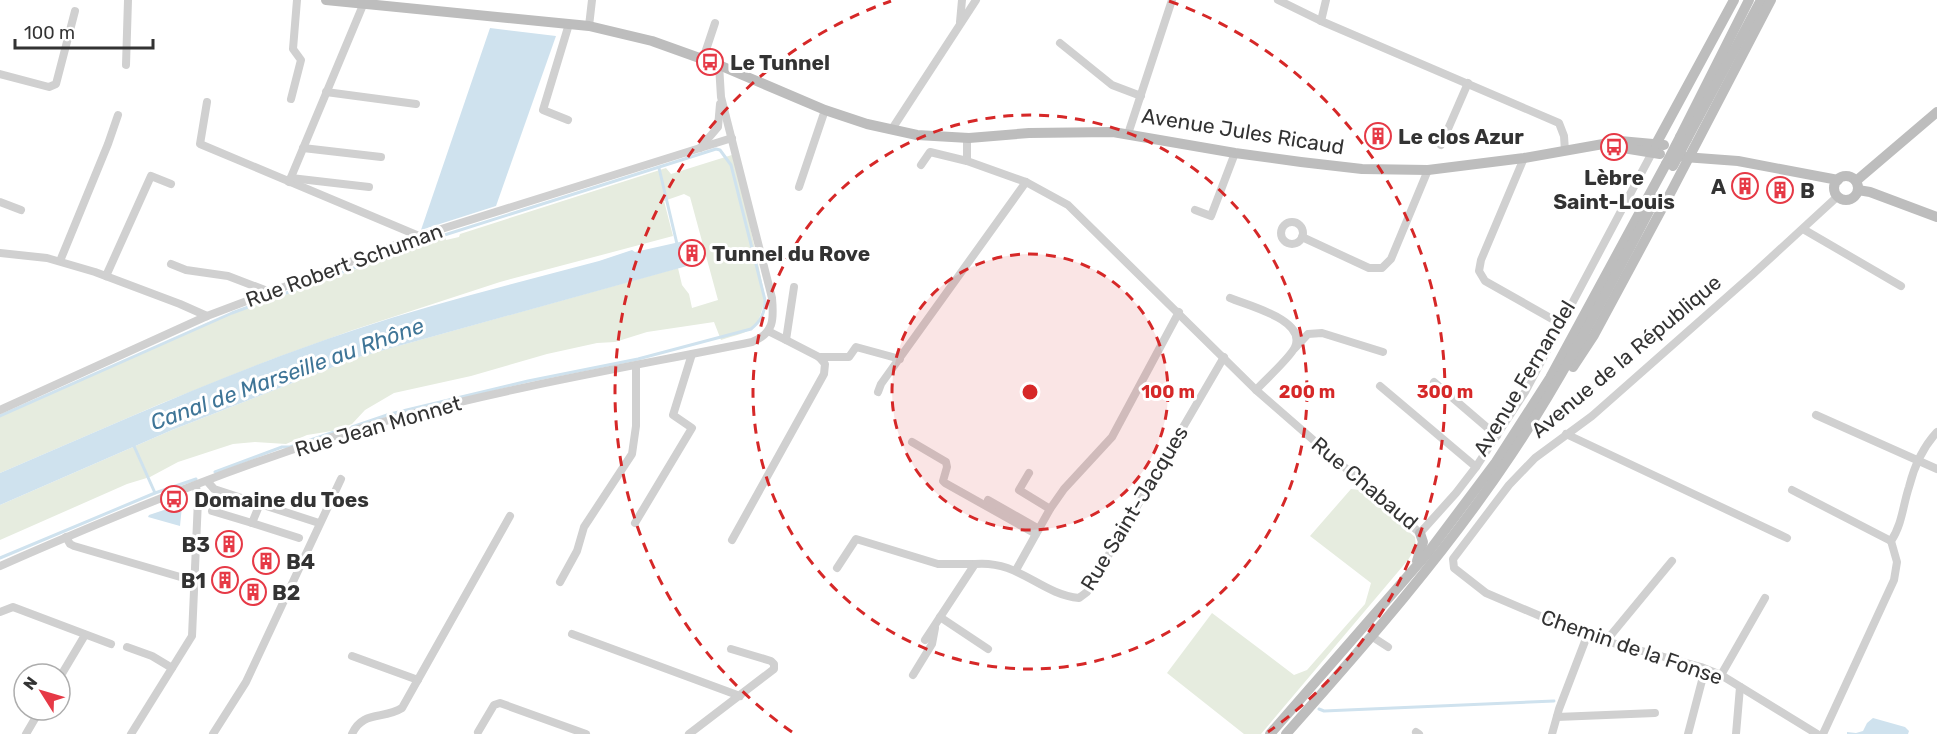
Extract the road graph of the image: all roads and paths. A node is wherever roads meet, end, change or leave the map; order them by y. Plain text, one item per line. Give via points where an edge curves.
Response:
1 (128, 0) edge
2 (297, 0) edge
3 (326, 0) edge
4 (592, 0) edge
5 (962, 0) edge
6 (976, 0) edge
7 (1172, 0) edge
8 (1278, 0) edge
9 (1326, 0) edge
10 (1734, 0) edge
11 (1749, 0) edge
12 (1761, 0) edge
13 (1771, 0) edge
14 (363, 5) junction
15 (75, 11) dead end
16 (1321, 21) junction
17 (716, 23) dead end
18 (569, 24) junction
19 (960, 25) junction
20 (589, 26) junction
21 (1060, 44) dead end
22 (703, 59) junction
23 (126, 65) dead end
24 (719, 65) junction
25 (0, 74) edge
26 (1468, 83) junction
27 (326, 92) junction
28 (1140, 96) junction
29 (721, 97) junction
30 (291, 99) dead end
31 (207, 102) dead end
32 (416, 104) dead end
33 (825, 110) junction
34 (1937, 112) edge
35 (118, 115) dead end
36 (568, 120) dead end
37 (718, 127) junction
38 (892, 129) junction
39 (731, 134) junction
40 (1128, 134) junction
41 (967, 138) junction
42 (1441, 145) dead end
43 (303, 148) junction
44 (699, 149) junction
45 (1658, 149) junction
46 (1686, 149) junction
47 (1565, 152) junction
48 (1235, 153) junction
49 (381, 157) dead end
50 (1524, 158) junction
51 (967, 161) junction
52 (921, 165) dead end
53 (1669, 165) junction
54 (1428, 170) junction
55 (290, 180) junction
56 (1838, 180) junction
57 (1026, 182) junction
58 (171, 184) dead end
59 (1857, 185) junction
60 (369, 187) dead end
61 (799, 187) dead end
62 (1838, 196) junction
63 (0, 202) edge
64 (21, 210) dead end
65 (1195, 210) dead end
66 (1937, 217) edge
67 (1803, 229) junction
68 (419, 236) junction
69 (1302, 237) dead end
70 (0, 253) edge
71 (60, 261) junction
72 (171, 264) dead end
73 (106, 276) junction
74 (1901, 286) dead end
75 (794, 287) dead end
76 (270, 292) junction
77 (1230, 298) dead end
78 (1179, 312) junction
79 (207, 316) junction
80 (1561, 324) junction
81 (768, 331) junction
82 (786, 340) junction
83 (1294, 349) junction
84 (1383, 352) dead end
85 (692, 354) junction
86 (819, 357) junction
87 (1224, 357) junction
88 (900, 359) junction
89 (636, 366) junction
90 (1434, 382) dead end
91 (1380, 386) dead end
92 (1256, 390) junction
93 (878, 392) dead end
94 (0, 410) edge
95 (1816, 415) dead end
96 (1937, 432) edge
97 (1566, 434) junction
98 (1497, 436) junction
99 (912, 442) dead end
100 (1511, 455) junction
101 (1918, 461) junction
102 (1476, 467) junction
103 (1937, 469) edge
104 (1029, 473) dead end
105 (341, 479) dead end
106 (207, 481) junction
107 (196, 486) junction
108 (1792, 490) dead end
109 (988, 500) dead end
110 (259, 506) junction
111 (1050, 509) junction
112 (212, 511) dead end
113 (510, 516) dead end
114 (252, 523) junction
115 (319, 523) junction
116 (635, 523) dead end
117 (1038, 531) junction
118 (1420, 533) junction
119 (66, 537) junction
120 (299, 538) dead end
121 (1787, 538) dead end
122 (732, 540) dead end
123 (1891, 541) junction
124 (1453, 560) joint
125 (1672, 561) dead end
126 (975, 564) junction
127 (0, 566) edge
128 (837, 568) dead end
129 (1016, 570) junction
130 (1411, 573) junction
131 (194, 581) junction
132 (560, 582) dead end
133 (1765, 597) dead end
134 (0, 612) edge
135 (938, 621) junction
136 (572, 634) dead end
137 (85, 635) junction
138 (1371, 636) junction
139 (1587, 636) junction
140 (925, 640) dead end
141 (1606, 641) junction
142 (111, 644) dead end
143 (127, 647) dead end
144 (1388, 647) dead end
145 (988, 648) dead end
146 (731, 649) dead end
147 (352, 656) dead end
148 (69, 662) edge
149 (172, 668) junction
150 (1705, 669) junction
151 (913, 675) dead end
152 (1721, 675) junction
153 (418, 680) junction
154 (1740, 687) junction
155 (740, 696) junction
156 (1655, 713) dead end
157 (1557, 717) junction
158 (478, 732) dead end
159 (131, 734) edge
160 (213, 734) edge
161 (352, 734) edge
162 (586, 734) edge
163 (689, 734) edge
164 (1270, 734) edge
165 (1286, 734) edge
166 (1552, 734) edge
167 (1689, 734) edge
168 (1736, 734) edge
169 (1817, 734) edge
170 (1823, 734) edge

1 - 23 street
2 - 30 street via 293,49 301,60
3 - 14 main road, Avenue Jules Ricaud
4 - 20 street
5 - 19 street
6 - 19 street
7 - 28 street
8 - 16 street
9 - 16 street
10 - 45 main road
11 - 46 main road, Avenue Fernandel
12 - 46 main road, Avenue Fernandel
13 - 46 main road
14 - 18 main road, Avenue Jules Ricaud
14 - 27 street
15 - 25 street via 56,84 49,87
16 - 26 street
17 - 22 street
18 - 20 main road, Avenue Jules Ricaud
18 - 36 street via 543,110
19 - 38 street
20 - 22 main road, Avenue Jules Ricaud via 652,41
21 - 28 street via 1112,85
22 - 24 main road, Avenue Jules Ricaud
24 - 29 street
24 - 33 main road, Avenue Jules Ricaud
26 - 42 street
26 - 47 street via 1559,123
27 - 32 street
27 - 43 street
28 - 40 street
29 - 37 street
29 - 39 street
31 - 55 street via 200,144
33 - 38 main road, Avenue Jules Ricaud
33 - 61 street
34 - 59 main road
35 - 71 street
37 - 39 street
37 - 44 street
38 - 41 main road, Avenue Jules Ricaud
39 - 44 street, Rue Robert Schuman
39 - 81 street via 772,298 774,318
40 - 41 main road, Avenue Jules Ricaud via 1040,133
40 - 48 main road, Avenue Jules Ricaud
41 - 51 street
43 - 49 street
43 - 55 street
44 - 68 street, Rue Robert Schuman
45 - 47 main road, Avenue Jules Ricaud via 1620,141
45 - 80 street, Rue Chabaud
46 - 53 main road, Avenue Fernandel, bridge
46 - 56 main road
46 - 100 main road via 1594,334
47 - 50 main road, Avenue Jules Ricaud
48 - 54 main road, Avenue Jules Ricaud via 1362,169
48 - 65 street via 1211,216
50 - 54 main road, Avenue Jules Ricaud
50 - 80 street via 1479,272 1485,281
51 - 52 street, Rue Chabaud via 930,152
51 - 57 street, Rue Chabaud
53 - 100 main road, Avenue Fernandel via 1575,350
53 - 130 main road, Avenue Fernandel via 1524,421 1463,509
54 - 69 street via 1391,259 1382,268 1368,268
55 - 60 street
55 - 68 street
56 - 59 main road via 1845,176
56 - 62 main road via 1834,188
57 - 78 street, Rue Chabaud via 1068,205
57 - 88 street
58 - 73 street via 151,176
59 - 62 main road via 1857,194 1850,200
59 - 66 main road
62 - 67 street, Avenue de la République
63 - 64 street
67 - 74 street
67 - 97 street, Avenue de la République via 1592,416
68 - 76 street, Rue Robert Schuman
70 - 71 street
71 - 73 street
72 - 76 street via 228,276
73 - 79 street
75 - 82 street
76 - 79 street, Rue Robert Schuman
77 - 83 street via 1292,326 1297,336
78 - 87 street, Rue Chabaud
78 - 111 street via 1112,437
79 - 94 street, Rue Robert Schuman
80 - 98 street, Rue Chabaud
81 - 82 street
81 - 85 street, Rue Jean Monnet via 752,342
82 - 86 street
83 - 84 street via 1308,334 1322,333
83 - 92 street
85 - 89 street, Rue Jean Monnet
85 - 116 street via 673,415 692,428
86 - 88 street via 849,357 856,346
86 - 122 street via 825,364 824,374
87 - 92 street, Rue Chabaud
87 - 129 street, Rue Saint-Jacques via 1087,592 1079,598 1066,597
88 - 93 street
89 - 106 street, Rue Jean Monnet via 516,388 399,417
89 - 132 street via 632,454 584,527
90 - 98 street
91 - 102 street
92 - 118 street, Rue Chabaud
95 - 101 street
96 - 101 street
97 - 121 street
97 - 124 street, Avenue de la République via 1535,458 1509,486
98 - 102 street, Rue Chabaud
99 - 117 street via 946,462 945,483
100 - 138 main road, Avenue Fernandel
101 - 103 street
101 - 123 street
102 - 118 street, Rue Chabaud
104 - 111 street via 1019,490
105 - 115 street
106 - 107 street, Rue Jean Monnet
106 - 110 street via 212,488
107 - 119 street, Rue Jean Monnet
107 - 131 street
108 - 123 street
109 - 117 street
110 - 114 street
110 - 115 street
111 - 117 street
112 - 114 street
113 - 153 street
114 - 120 street
115 - 160 street via 246,682
117 - 129 street
118 - 130 main road via 1423,547
119 - 127 street, Rue Jean Monnet
119 - 131 street via 74,546
123 - 170 street via 1897,562 1894,580
124 - 139 street, Chemin de la Fonse via 1454,568 1486,593
125 - 141 street
126 - 128 street, Rue Saint-Jacques via 938,564 856,539
126 - 129 street, Rue Saint-Jacques via 992,562
126 - 135 street
130 - 164 main road, Avenue Fernandel
131 - 149 street via 192,636
133 - 152 street
134 - 137 street via 13,607
135 - 140 street
135 - 145 street
135 - 151 street via 932,644
136 - 155 street
137 - 142 street
137 - 148 street
138 - 144 street
138 - 165 main road, Avenue Fernandel
139 - 141 street, Chemin de la Fonse
139 - 157 street
141 - 150 street, Chemin de la Fonse
143 - 149 street
146 - 155 street via 774,664 768,675
147 - 153 street
149 - 159 street
150 - 152 street, Chemin de la Fonse
150 - 167 street
152 - 154 street, Chemin de la Fonse
153 - 161 street via 402,708 390,715 365,718
154 - 168 street
154 - 169 street, Chemin de la Fonse
155 - 163 street
156 - 157 street
157 - 166 street
158 - 162 street via 494,705 500,703

